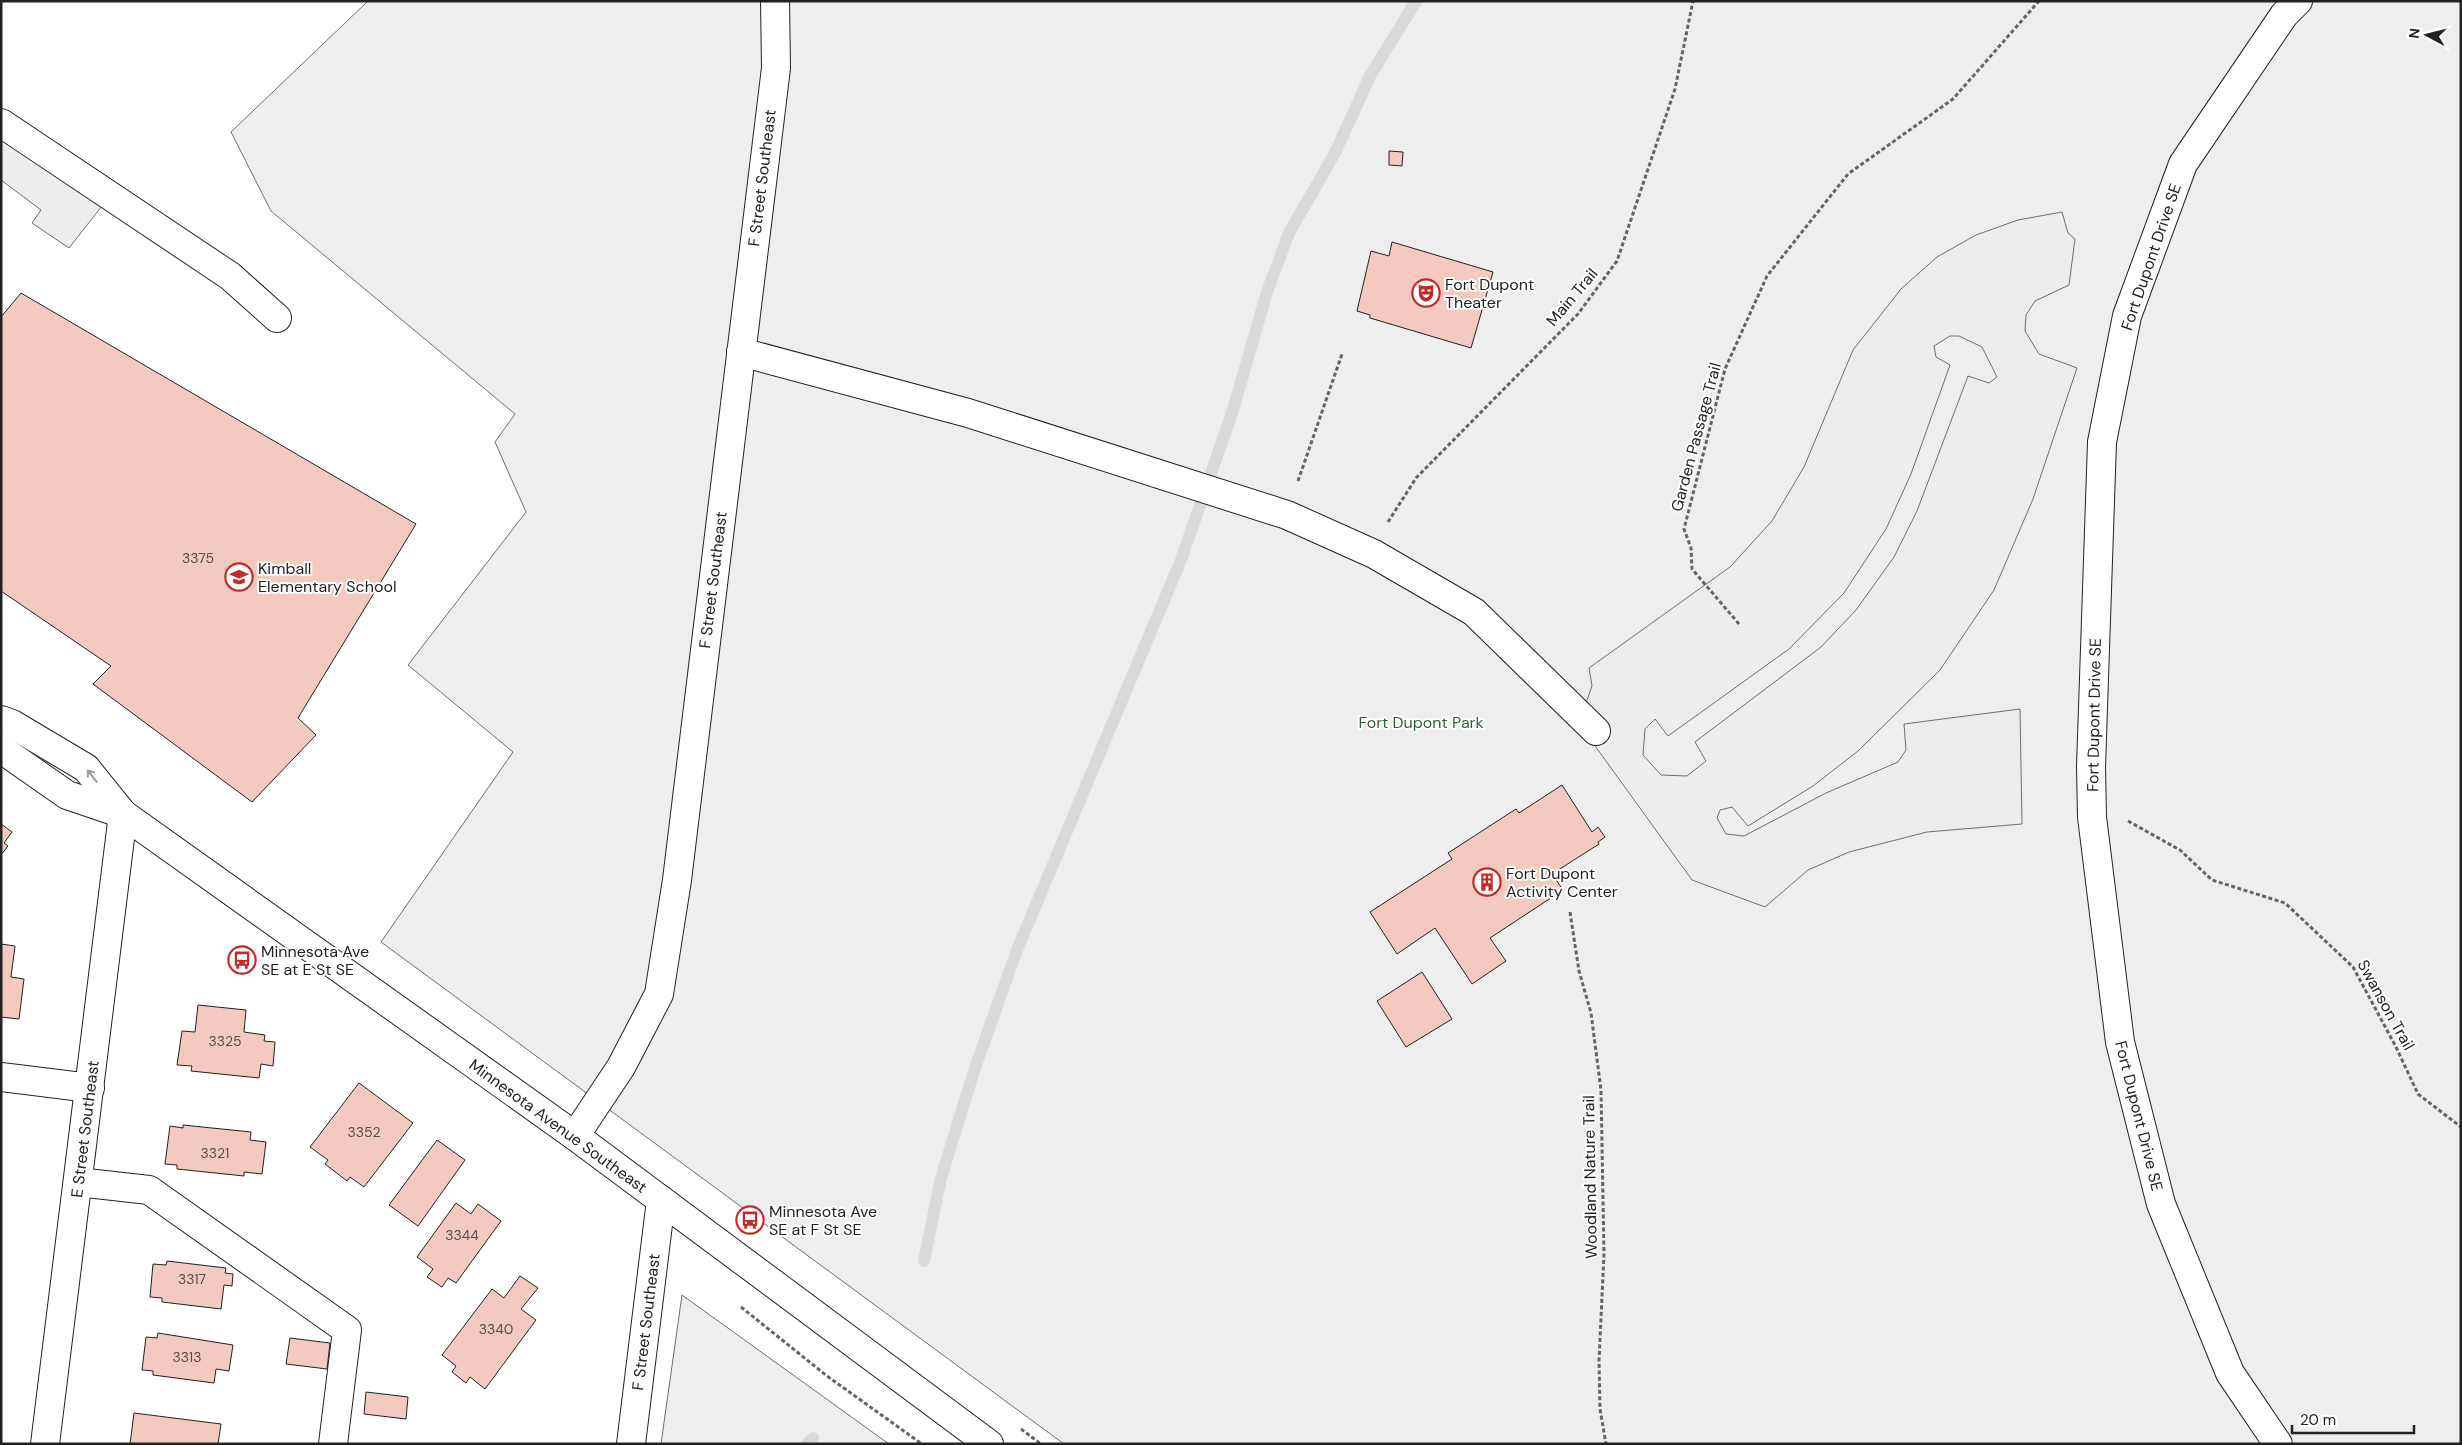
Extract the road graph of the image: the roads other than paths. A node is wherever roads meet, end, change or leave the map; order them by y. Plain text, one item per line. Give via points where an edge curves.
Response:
1 (775, 1) edge
2 (2298, 1) edge
3 (1, 123) edge
4 (277, 318) dead end
5 (741, 352) junction
6 (1, 720) edge
7 (1596, 731) dead end
8 (1, 749) edge
9 (122, 814) junction
10 (1, 1077) edge
11 (90, 1088) junction
12 (574, 1136) junction
13 (78, 1182) junction
14 (661, 1200) junction
15 (45, 1444) edge
16 (334, 1444) edge
17 (631, 1444) edge
18 (989, 1444) edge
19 (2278, 1444) edge

1 - 5 street, F Street Southeast via 776,68
2 - 19 street, Fort Dupont Drive SE via 2284,15 2183,164 2127,316 2102,442 2091,767 2092,818 2120,1042 2161,1204 2230,1373
3 - 4 street via 230,276
5 - 7 street via 968,413 1287,515 1374,554 1474,612
5 - 12 street, F Street Southeast via 677,880 659,994 621,1067
9 -> 6 street, Minnesota Avenue Southeast via 86,768
8 - 9 street, Minnesota Avenue Southeast via 67,795
9 - 11 street, E Street Southeast
9 - 12 street, Minnesota Avenue Southeast
10 - 11 street
11 - 13 street, E Street Southeast
12 - 14 street, Minnesota Avenue Southeast
13 - 15 street, E Street Southeast
13 - 16 street via 149,1190 347,1330
14 - 17 street, F Street Southeast
14 - 18 street, Minnesota Avenue Southeast

